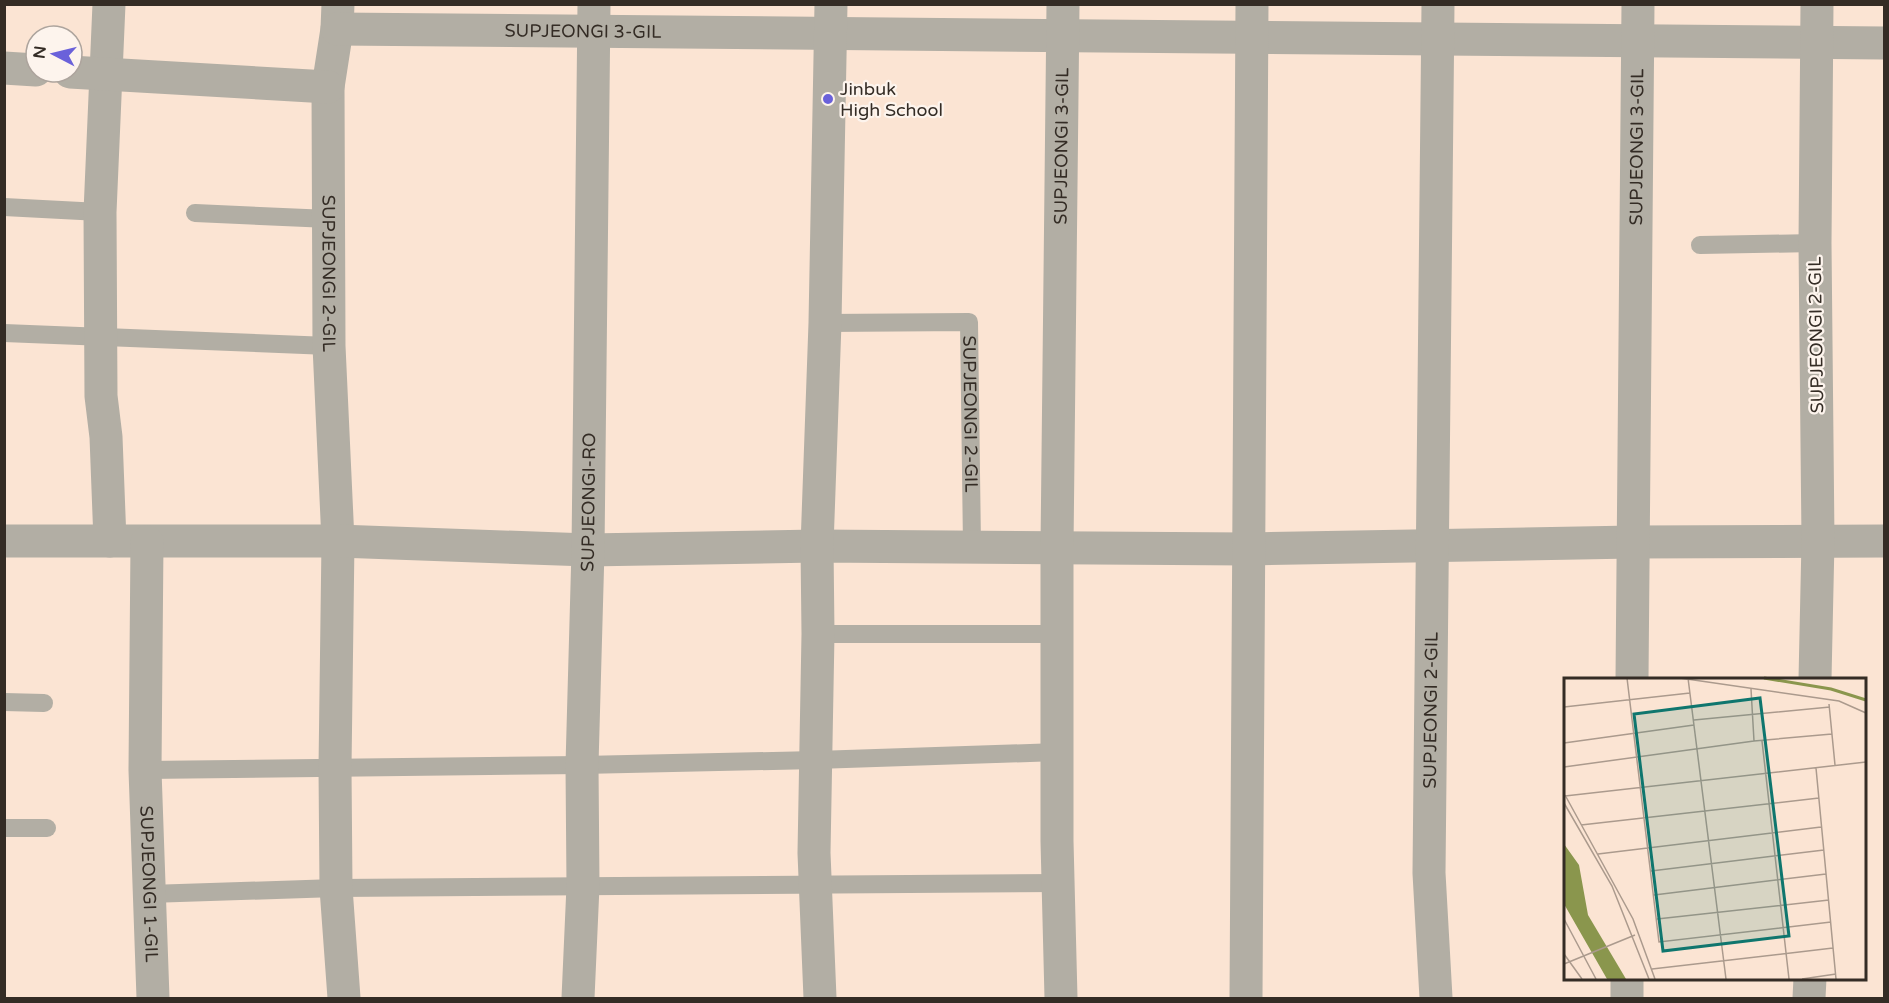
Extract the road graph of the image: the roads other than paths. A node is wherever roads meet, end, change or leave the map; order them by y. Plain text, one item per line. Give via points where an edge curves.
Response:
1 (109, 4) edge
2 (1252, 4) edge
3 (1438, 4) edge
4 (1638, 4) edge
5 (1816, 4) edge
6 (338, 17) edge
7 (594, 18) edge
8 (830, 19) edge
9 (1063, 20) edge
10 (1252, 38) junction
11 (1438, 39) junction
12 (1638, 41) junction
13 (1816, 43) junction
14 (1884, 43) edge
15 (4, 68) edge
16 (24, 69) edge
17 (84, 73) edge
18 (106, 74) junction
19 (328, 87) junction
20 (4, 207) edge
21 (100, 212) junction
22 (195, 213) dead end
23 (329, 219) junction
24 (1815, 243) junction
25 (1700, 245) dead end
26 (825, 323) junction
27 (4, 333) edge
28 (102, 337) junction
29 (329, 346) junction
30 (4, 541) edge
31 (110, 541) junction
32 (1818, 541) junction
33 (147, 542) junction
34 (338, 542) junction
35 (1633, 542) junction
36 (1884, 542) edge
37 (817, 546) junction
38 (972, 546) junction
39 (1058, 547) junction
40 (1433, 547) junction
41 (1249, 549) junction
42 (588, 550) junction
43 (818, 634) junction
44 (1059, 634) junction
45 (1632, 678) edge
46 (1815, 678) edge
47 (4, 702) edge
48 (44, 702) dead end
49 (1058, 752) junction
50 (816, 760) junction
51 (582, 765) junction
52 (335, 768) junction
53 (145, 770) junction
54 (4, 828) edge
55 (46, 828) dead end
56 (815, 868) junction
57 (1058, 882) junction
58 (583, 886) junction
59 (336, 888) junction
60 (148, 894) junction
61 (1628, 979) edge
62 (1810, 979) edge
63 (153, 999) edge
64 (344, 999) edge
65 (578, 999) edge
66 (820, 999) edge
67 (1061, 999) edge
68 (1246, 999) edge
69 (1436, 999) edge
70 (1627, 999) edge
71 (1809, 999) edge

1 - 18 street
2 - 10 street
3 - 11 street
4 - 12 street, SUPJEONGI 3-GIL
5 - 13 street
6 - 7 street, SUPJEONGI 3-GIL
6 - 19 street, SUPJEONGI 2-GIL
7 - 8 street, SUPJEONGI 3-GIL
7 - 42 street, SUPJEONGI-RO
8 - 9 street, SUPJEONGI 3-GIL
8 - 26 street
9 - 10 street, SUPJEONGI 3-GIL
9 - 39 street, SUPJEONGI 3-GIL
10 - 11 street, SUPJEONGI 3-GIL
10 - 41 street
11 - 12 street, SUPJEONGI 3-GIL
11 - 40 street, SUPJEONGI 2-GIL
12 - 13 street, SUPJEONGI 3-GIL
12 - 35 street, SUPJEONGI 3-GIL
13 - 14 street, SUPJEONGI 3-GIL
13 - 24 street
15 - 16 street
17 - 18 street
18 - 19 street
18 - 21 street
19 - 23 street, SUPJEONGI 2-GIL
20 - 21 lane
21 - 28 street
22 - 23 lane
23 - 29 street, SUPJEONGI 2-GIL
24 - 25 lane, SUPJEONGI 2-GIL
24 - 32 street, SUPJEONGI 2-GIL
26 - 37 street
26 - 38 lane, SUPJEONGI 2-GIL via 969,322
27 - 28 lane
28 - 29 lane
28 - 31 street via 101,396
29 - 34 street, SUPJEONGI 2-GIL
30 - 31 street
31 - 33 street
32 - 35 street
32 - 36 street
32 - 46 street, SUPJEONGI 2-GIL
33 - 34 street
33 - 53 street
34 - 42 street
34 - 52 street, SUPJEONGI 2-GIL
35 - 40 street
35 - 45 street
37 - 38 street
37 - 42 street
37 - 43 street
38 - 39 street
39 - 41 street
39 - 44 street
40 - 41 street
40 - 69 street, SUPJEONGI 2-GIL via 1429,873
41 - 68 street
42 - 51 street, SUPJEONGI-RO
43 - 44 lane
43 - 50 street
44 - 49 street
47 - 48 lane
49 - 50 lane
49 - 57 street
50 - 51 lane
50 - 56 street
51 - 52 lane
51 - 58 street, SUPJEONGI-RO
52 - 53 lane
52 - 59 street, SUPJEONGI 2-GIL
53 - 60 street, SUPJEONGI 1-GIL
54 - 55 lane
56 - 57 lane
56 - 58 lane
56 - 66 street
57 - 67 street
58 - 59 lane
58 - 65 street, SUPJEONGI-RO
59 - 60 lane
59 - 64 street
60 - 63 street, SUPJEONGI 1-GIL
61 - 70 street
62 - 71 street

